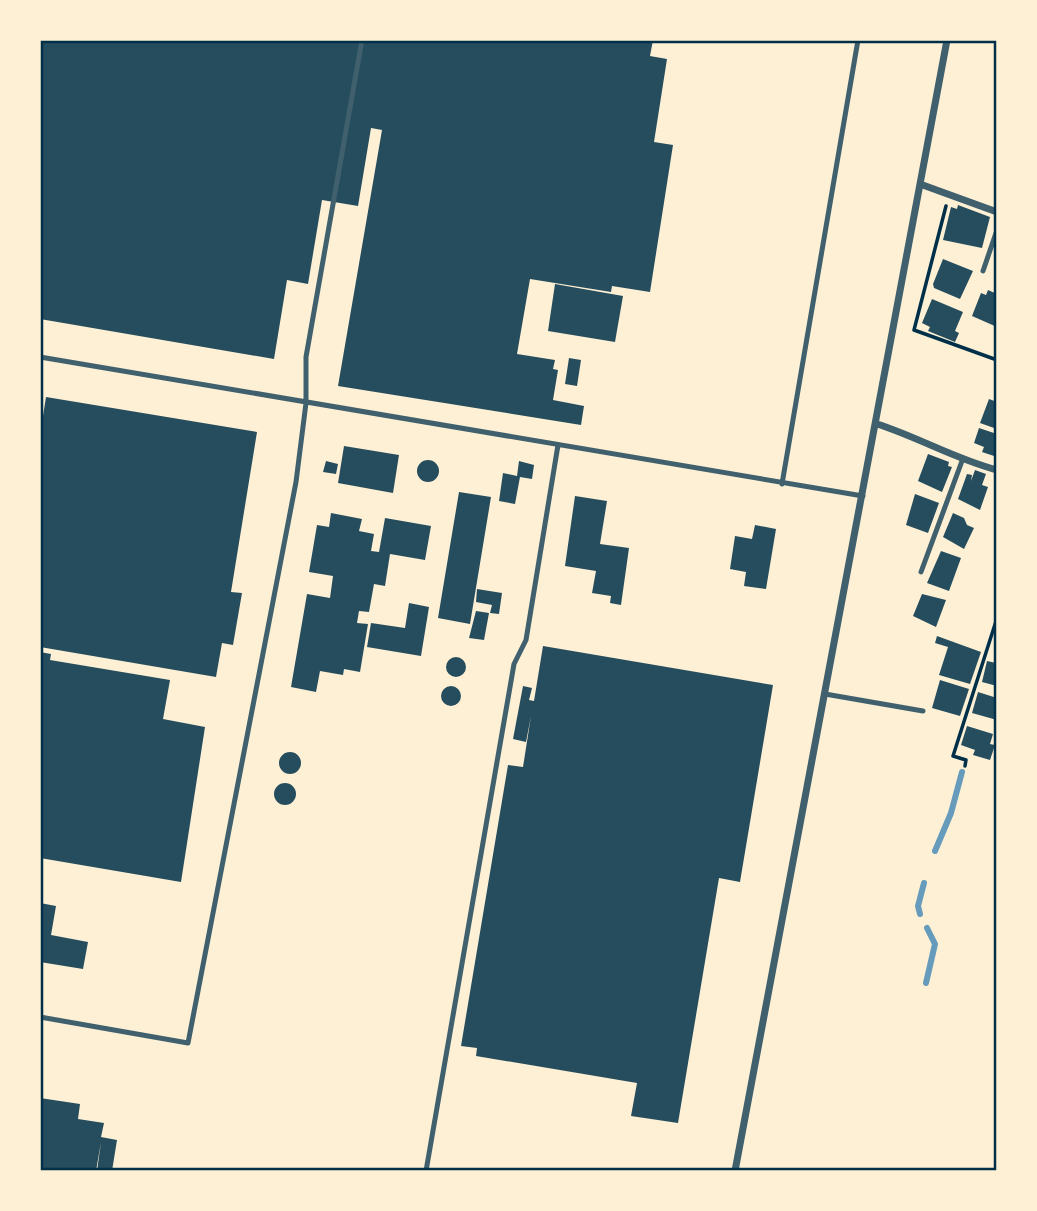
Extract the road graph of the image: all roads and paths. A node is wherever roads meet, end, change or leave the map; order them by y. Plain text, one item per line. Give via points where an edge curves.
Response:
1 (362, 40) edge
2 (858, 40) edge
3 (947, 40) edge
4 (920, 184) junction
5 (949, 194) junction
6 (997, 212) edge
7 (997, 230) edge
8 (984, 271) dead end
9 (40, 357) edge
10 (997, 360) edge
11 (306, 403) junction
12 (877, 424) junction
13 (558, 445) junction
14 (962, 461) junction
15 (997, 470) edge
16 (782, 484) junction
17 (863, 496) junction
18 (921, 572) dead end
19 (997, 618) edge
20 (825, 694) junction
21 (923, 711) dead end
22 (965, 766) dead end
23 (40, 1017) edge
24 (426, 1171) edge
25 (735, 1171) edge

1 - 11 lane via 306,357
2 - 16 lane
3 - 4 street
4 - 5 street
4 - 12 street
5 - 6 street
5 - 10 path via 914,330
7 - 8 lane
9 - 11 lane
11 - 13 lane
11 - 23 lane via 296,482 188,1042
12 - 14 street
12 - 17 street
13 - 16 lane
13 - 24 lane via 526,640 514,664
14 - 15 street
14 - 18 lane
16 - 17 lane
17 - 20 street
19 - 22 path via 953,756 966,760
20 - 21 lane
20 - 25 street

